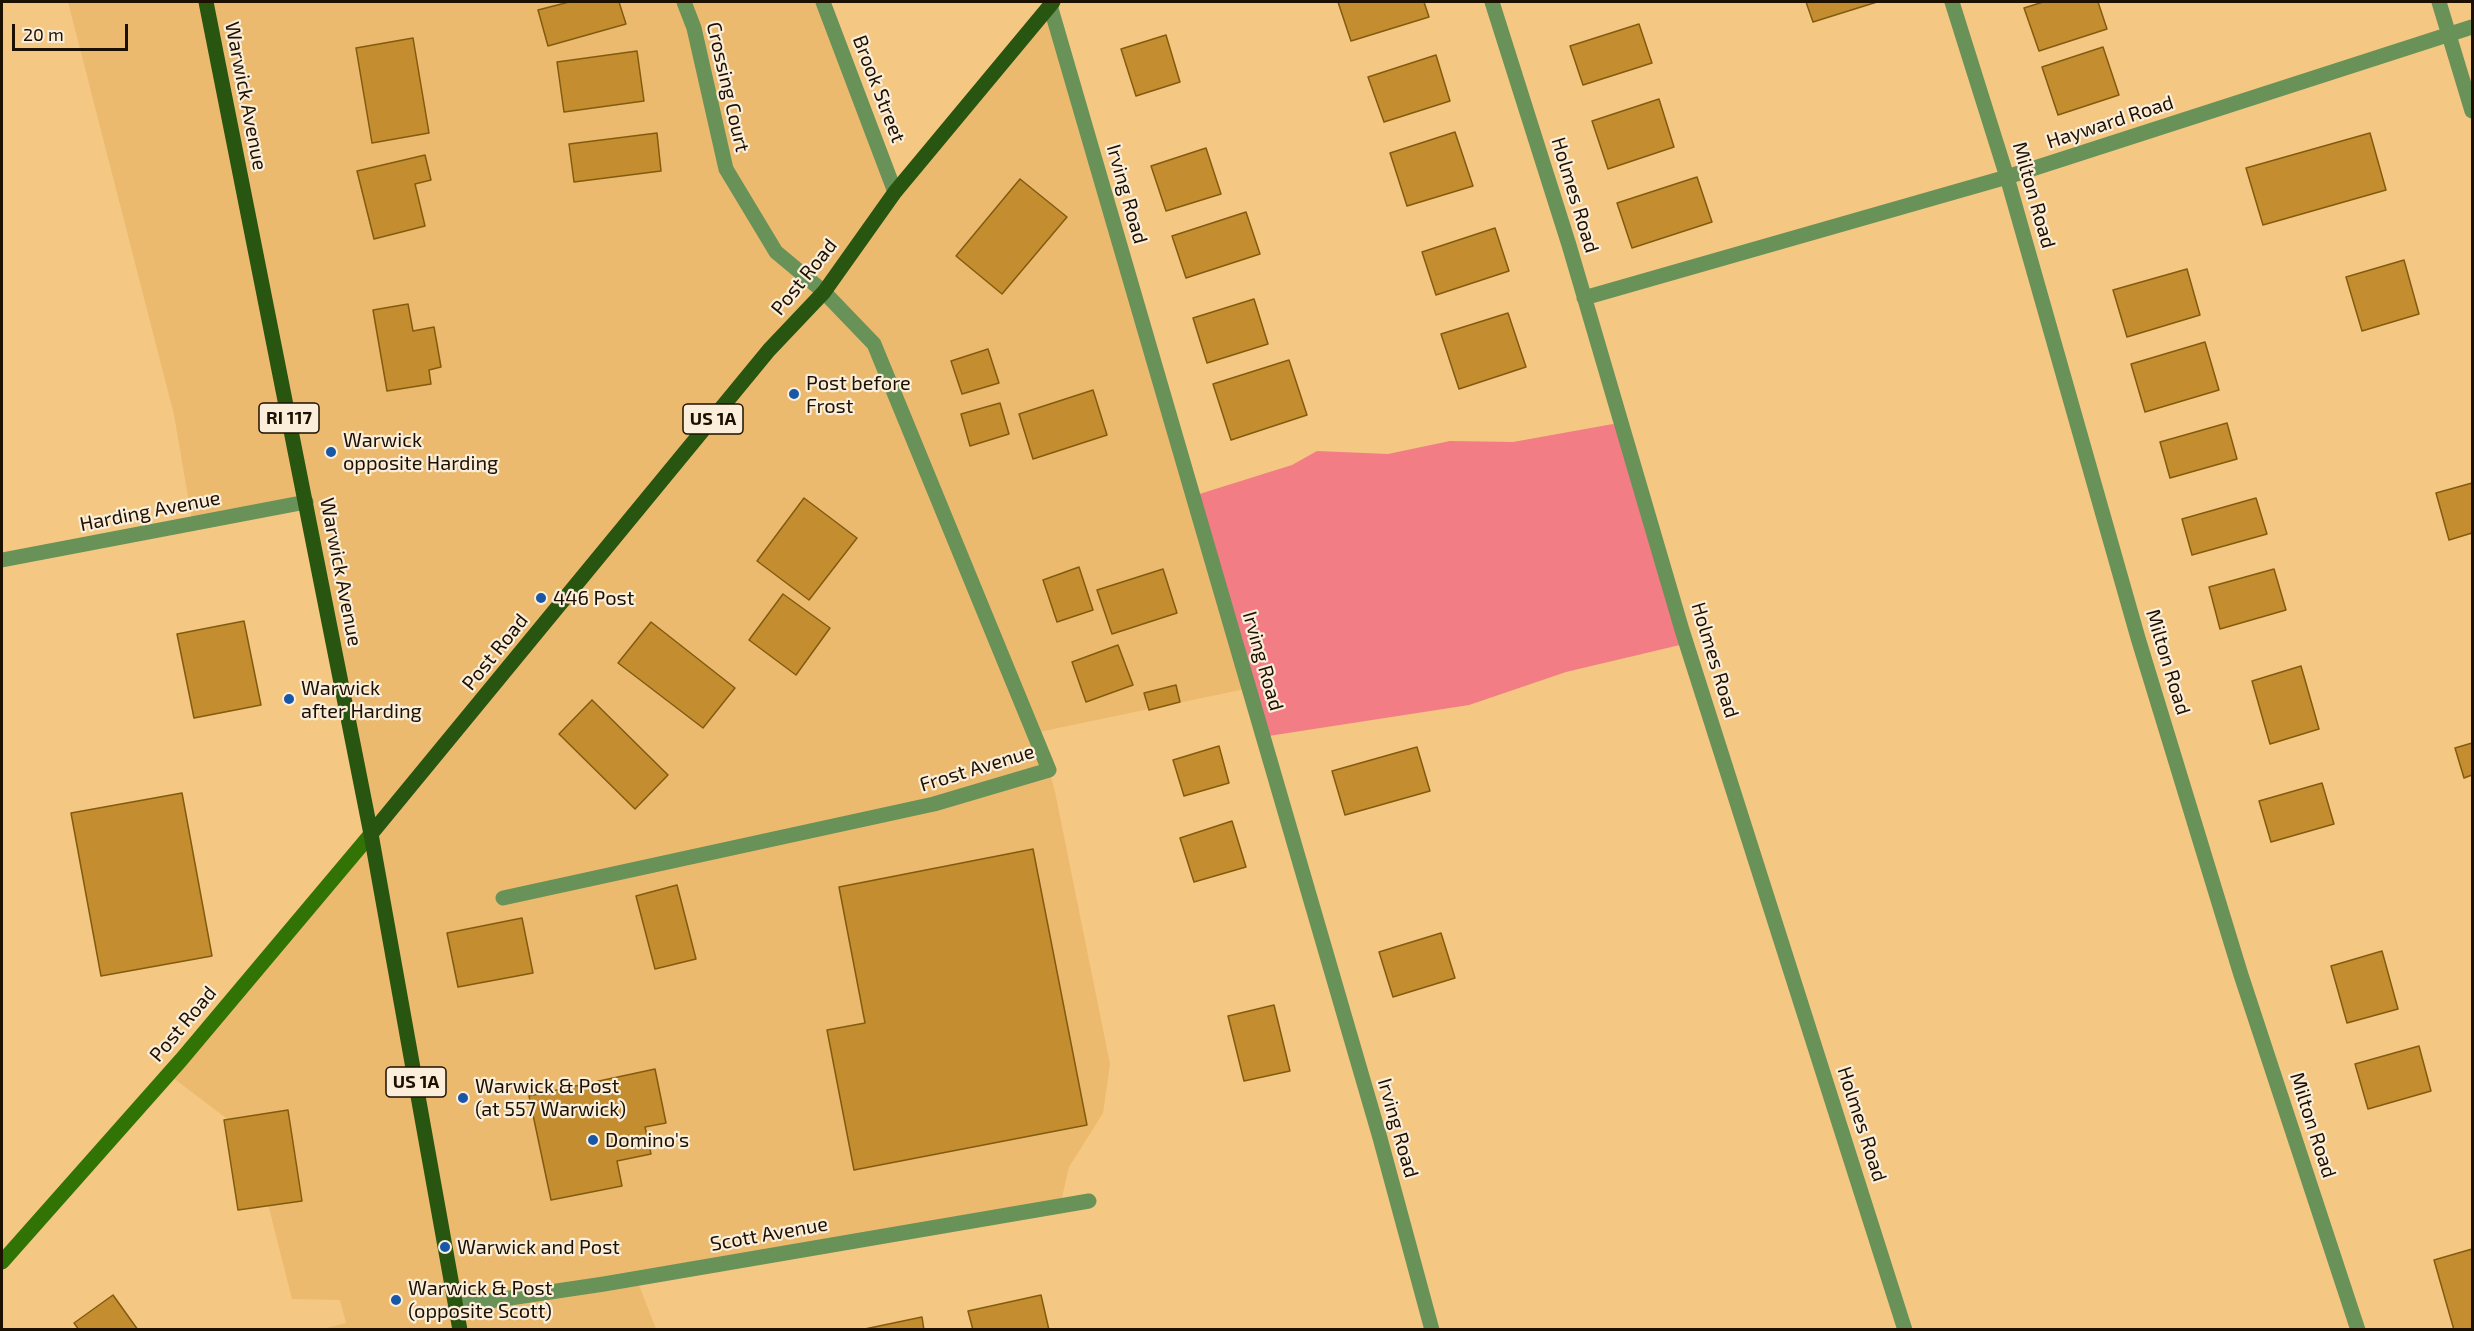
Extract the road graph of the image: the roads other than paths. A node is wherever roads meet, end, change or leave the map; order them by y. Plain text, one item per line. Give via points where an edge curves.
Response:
1 (206, 2) edge
2 (684, 2) edge
3 (823, 2) edge
4 (1492, 2) edge
5 (1952, 2) edge
6 (2439, 2) edge
7 (1052, 3) edge
8 (2472, 27) edge
9 (2450, 34) junction
10 (2472, 111) edge
11 (2007, 177) junction
12 (895, 192) junction
13 (824, 292) junction
14 (1584, 298) junction
15 (306, 502) junction
16 (2, 560) edge
17 (371, 834) junction
18 (503, 898) dead end
19 (1089, 1201) dead end
20 (2, 1262) edge
21 (456, 1306) junction
22 (460, 1329) edge
23 (1432, 1329) edge
24 (1905, 1329) edge
25 (2358, 1329) edge

1 - 15 main road, Warwick Avenue / RI 117
2 - 13 street, Crossing Court via 694,28 726,169 777,252
3 - 12 street, Brook Street
4 - 14 street, Holmes Road
5 - 11 street, Milton Road
6 - 9 street
7 - 12 main road, Post Road / US 1A
7 - 23 street, Irving Road
8 - 9 street, Hayward Road
9 - 10 street
9 - 11 street, Hayward Road
11 - 14 street, Hayward Road
11 - 25 street, Milton Road via 2138,638 2241,975
12 - 13 main road, Post Road / US 1A
13 - 17 main road, Post Road / US 1A via 770,350
13 - 18 street, Frost Avenue via 874,344 1049,770 934,804
14 - 24 street, Holmes Road via 1682,630
15 - 16 street, Harding Avenue
15 - 17 main road, Warwick Avenue / RI 117
17 - 20 main road, Post Road via 181,1060
17 - 21 main road, Warwick Avenue / US 1A
19 - 21 street, Scott Avenue
21 - 22 main road, Warwick Avenue / US 1A

